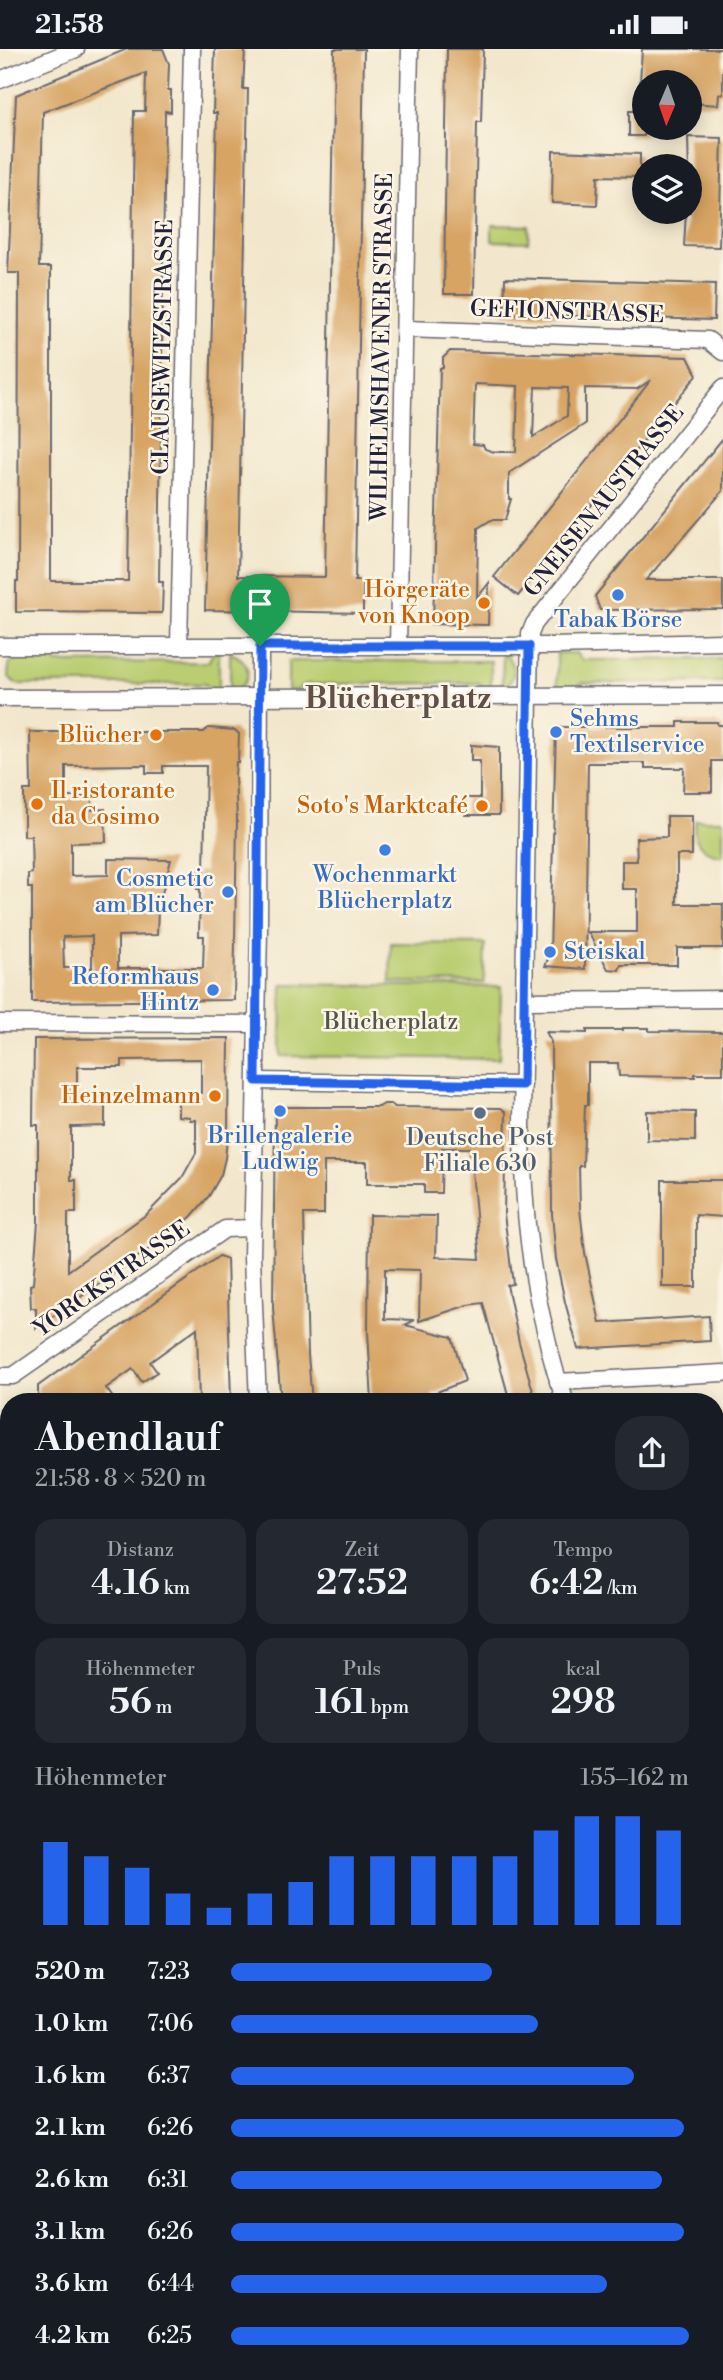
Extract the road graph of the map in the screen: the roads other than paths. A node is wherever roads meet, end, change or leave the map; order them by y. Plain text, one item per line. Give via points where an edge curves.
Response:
1 (76, 49) edge
2 (192, 49) edge
3 (410, 49) edge
4 (0, 80) edge
5 (405, 329) junction
6 (723, 352) edge
7 (723, 388) edge
8 (723, 642) edge
9 (0, 646) edge
10 (180, 646) junction
11 (260, 646) junction
12 (398, 646) junction
13 (529, 646) junction
14 (530, 695) junction
15 (723, 695) edge
16 (0, 698) edge
17 (260, 698) junction
18 (723, 999) edge
19 (524, 1001) junction
20 (0, 1023) edge
21 (257, 1024) junction
22 (256, 1081) junction
23 (523, 1085) junction
24 (253, 1228) junction
25 (723, 1373) edge
26 (0, 1376) edge
27 (558, 1382) junction
28 (258, 1393) edge
29 (562, 1393) edge

1 - 4 street
2 - 10 street, CLAUSEWITZSTRASSE
3 - 5 street, WILHELMSHAVENER STRASSE
5 - 6 street, GEFIONSTRASSE via 708,340
5 - 12 street, WILHELMSHAVENER STRASSE
7 - 13 street, GNEISENAUSTRASSE via 534,624
8 - 13 street
9 - 10 street
10 - 11 street
11 - 12 street
11 - 17 street
12 - 13 street
13 - 14 street
14 - 15 street
14 - 17 street
14 - 19 street
16 - 17 street
17 - 21 street
18 - 19 street
19 - 23 street
20 - 21 street
21 - 22 street
22 - 23 street
22 - 24 street
23 - 27 street via 523,1199 529,1251
24 - 26 street, YORCKSTRASSE via 225,1229 13,1375
24 - 28 street
25 - 27 street
27 - 29 street

